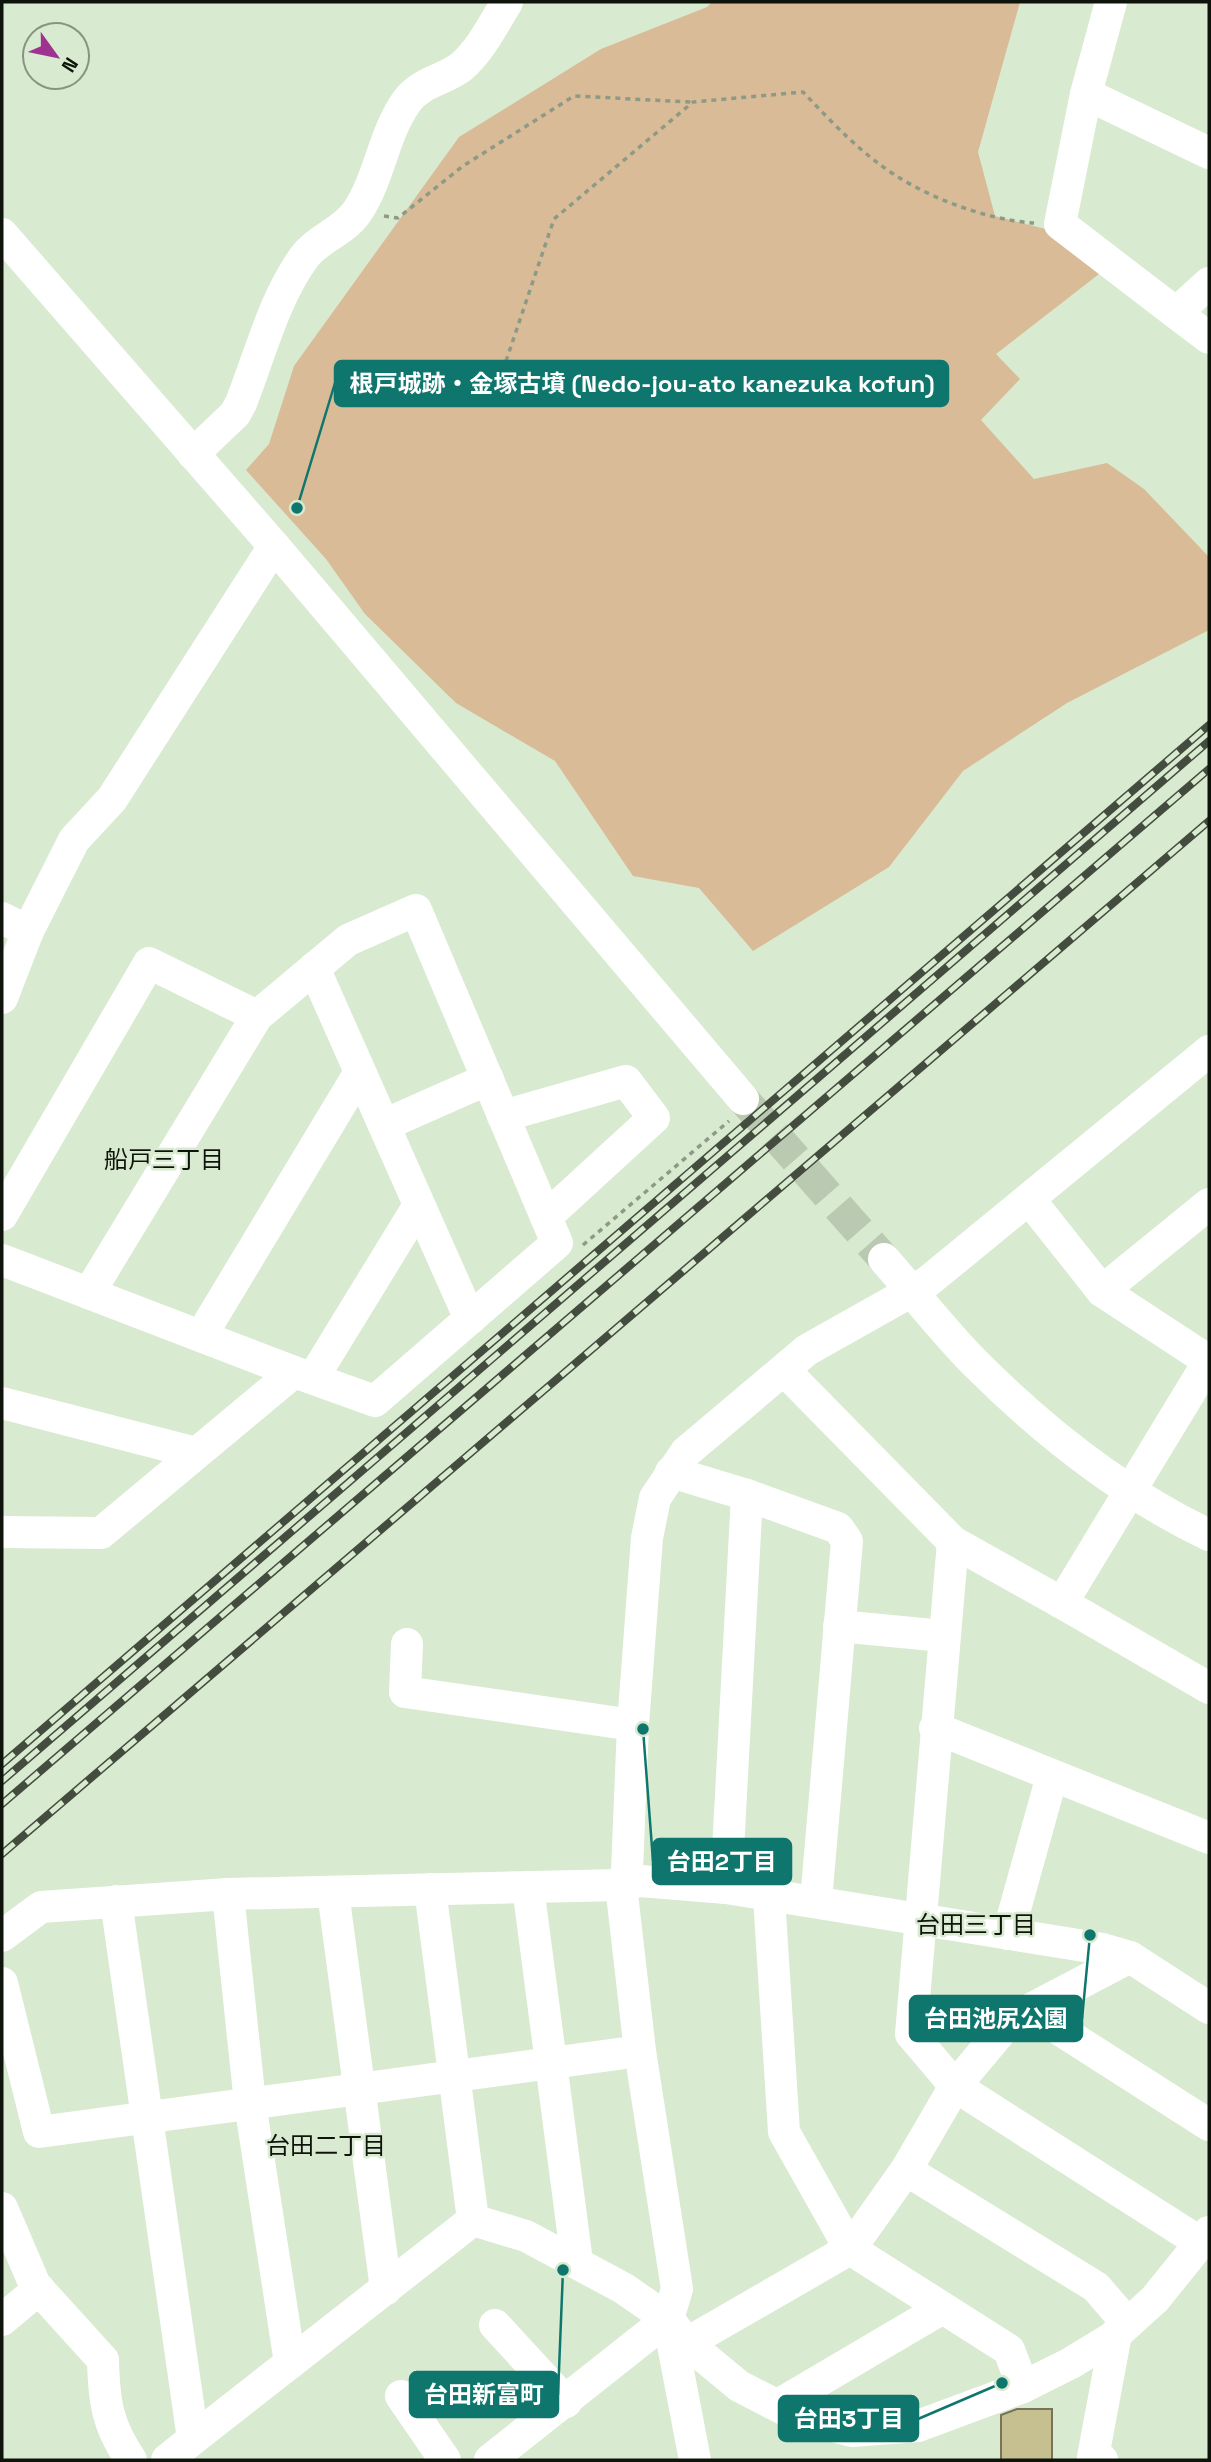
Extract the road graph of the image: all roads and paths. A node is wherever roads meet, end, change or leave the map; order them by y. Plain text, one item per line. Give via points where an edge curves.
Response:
1 (507, 2) edge
2 (1111, 2) edge
3 (1086, 94) junction
4 (693, 102) junction
5 (1209, 153) edge
6 (358, 211) junction
7 (1060, 224) junction
8 (2, 234) edge
9 (1209, 284) edge
10 (1176, 313) junction
11 (1209, 338) edge
12 (506, 361) dead end
13 (193, 454) junction
14 (274, 546) junction
15 (15, 925) edge
16 (314, 968) junction
17 (2, 998) edge
18 (257, 1016) junction
19 (1209, 1051) edge
20 (360, 1072) junction
21 (488, 1079) junction
22 (739, 1107) joint
23 (503, 1116) junction
24 (384, 1125) junction
25 (1029, 1199) junction
26 (1209, 1204) edge
27 (419, 1205) junction
28 (2, 1215) edge
29 (552, 1230) junction
30 (884, 1259) tunnel mouth
31 (2, 1260) edge
32 (1102, 1291) junction
33 (913, 1292) junction
34 (89, 1293) junction
35 (470, 1319) junction
36 (201, 1336) junction
37 (1209, 1361) edge
38 (784, 1370) junction
39 (304, 1375) junction
40 (2, 1403) edge
41 (196, 1453) junction
42 (671, 1472) junction
43 (1129, 1490) junction
44 (747, 1495) junction
45 (2, 1532) edge
46 (1209, 1535) edge
47 (953, 1542) junction
48 (1062, 1603) junction
49 (839, 1626) junction
50 (943, 1636) junction
51 (407, 1644) dead end
52 (1209, 1688) edge
53 (633, 1725) junction
54 (935, 1728) junction
55 (1052, 1776) junction
56 (1209, 1838) edge
57 (621, 1885) junction
58 (528, 1887) junction
59 (726, 1888) junction
60 (430, 1889) junction
61 (333, 1892) junction
62 (228, 1894) junction
63 (769, 1896) junction
64 (116, 1901) junction
65 (816, 1901) junction
66 (918, 1921) junction
67 (1008, 1934) junction
68 (2, 1936) edge
69 (1130, 1957) junction
70 (2, 1983) edge
71 (1209, 2008) edge
72 (1029, 2010) junction
73 (640, 2052) junction
74 (550, 2063) junction
75 (454, 2075) junction
76 (955, 2086) junction
77 (359, 2088) junction
78 (250, 2104) junction
79 (147, 2118) junction
80 (1209, 2124) edge
81 (906, 2170) junction
82 (2, 2208) edge
83 (473, 2220) junction
84 (1205, 2238) edge
85 (850, 2249) junction
86 (577, 2262) junction
87 (386, 2288) junction
88 (39, 2289) junction
89 (941, 2309) junction
90 (2, 2320) edge
91 (495, 2325) dead end
92 (1121, 2328) junction
93 (677, 2331) junction
94 (290, 2363) junction
95 (1023, 2386) junction
96 (401, 2396) dead end
97 (565, 2402) junction
98 (778, 2405) junction
99 (193, 2439) junction
100 (131, 2460) edge
101 (167, 2460) edge
102 (445, 2460) edge
103 (490, 2460) edge
104 (695, 2460) edge
105 (1102, 2460) edge

1 - 6 street via 460,68 414,92 406,102
2 - 3 street
3 - 5 street
3 - 7 street
4 - 6 path via 574,96 463,166 398,218
4 - 7 path via 803,92 878,164 946,202 1014,222
4 - 12 path via 554,219
6 - 13 street via 306,256 284,293 235,414
7 - 10 street
8 - 13 street
9 - 10 street
10 - 11 street
13 - 14 street
14 - 15 street via 112,799 74,840
14 - 22 street
15 - 17 street
16 - 18 street
16 - 20 street
16 - 21 street via 348,940 416,910
18 - 28 street via 149,964
18 - 34 street
19 - 25 street
20 - 24 street
20 - 36 street
21 - 23 street
21 - 24 street
22 - 29 path via 580,1247
23 - 29 street
23 - 29 street via 626,1081 654,1118
24 - 27 street
25 - 32 street
25 - 33 street
26 - 32 street
27 - 35 street
27 - 39 street
29 - 35 street
30 - 33 street
31 - 34 street
32 - 37 street
33 - 38 street via 807,1350
33 - 43 street via 974,1362 1023,1408
34 - 36 street
35 - 39 street via 375,1401
36 - 39 street
37 - 43 street
38 - 42 street via 686,1452
38 - 47 street
39 - 41 street
40 - 41 street
41 - 45 street via 101,1533
42 - 44 street
42 - 53 street via 655,1498 647,1538
43 - 46 street
43 - 48 street
44 - 49 street via 838,1528 847,1541
44 - 59 street
47 - 48 street
47 - 50 street
48 - 52 street
49 - 50 street
49 - 65 street
50 - 54 street
51 - 53 street via 405,1692
53 - 57 street via 627,1871
54 - 55 street
54 - 66 street
55 - 56 street
55 - 67 street
57 - 58 street
57 - 59 street via 640,1881
57 - 73 street
58 - 60 street
58 - 74 street
59 - 63 street
60 - 61 street
60 - 75 street
61 - 62 street
61 - 77 street
62 - 64 street
62 - 78 street
63 - 65 street
63 - 85 street via 784,2132
64 - 68 street via 41,1907
64 - 79 street
65 - 66 street
66 - 67 street
66 - 76 street via 911,2034
67 - 69 street
69 - 71 street
69 - 72 street
70 - 79 street via 39,2132
72 - 76 street via 1002,2030
72 - 80 street
73 - 74 street
73 - 93 street via 677,2289
74 - 75 street
74 - 86 street
75 - 77 street
75 - 83 street
76 - 81 street
76 - 84 street
77 - 78 street
77 - 87 street
78 - 79 street
78 - 94 street
79 - 99 street
81 - 85 street
81 - 92 street via 1096,2287
82 - 88 street
83 - 86 street via 526,2236
83 - 87 street
84 - 92 street via 1155,2298
85 - 89 street
85 - 93 street
86 - 93 street via 623,2288
87 - 94 street
88 - 90 street
88 - 100 street via 103,2360 104,2402 117,2439
89 - 95 street via 1009,2350
89 - 98 street
91 - 97 street
92 - 95 street via 1071,2362
92 - 105 street via 1093,2458
93 - 97 street
93 - 98 street via 738,2386
93 - 104 street
94 - 99 street
95 - 98 street via 918,2426 852,2431 802,2418
96 - 102 street
97 - 103 street
99 - 101 street

